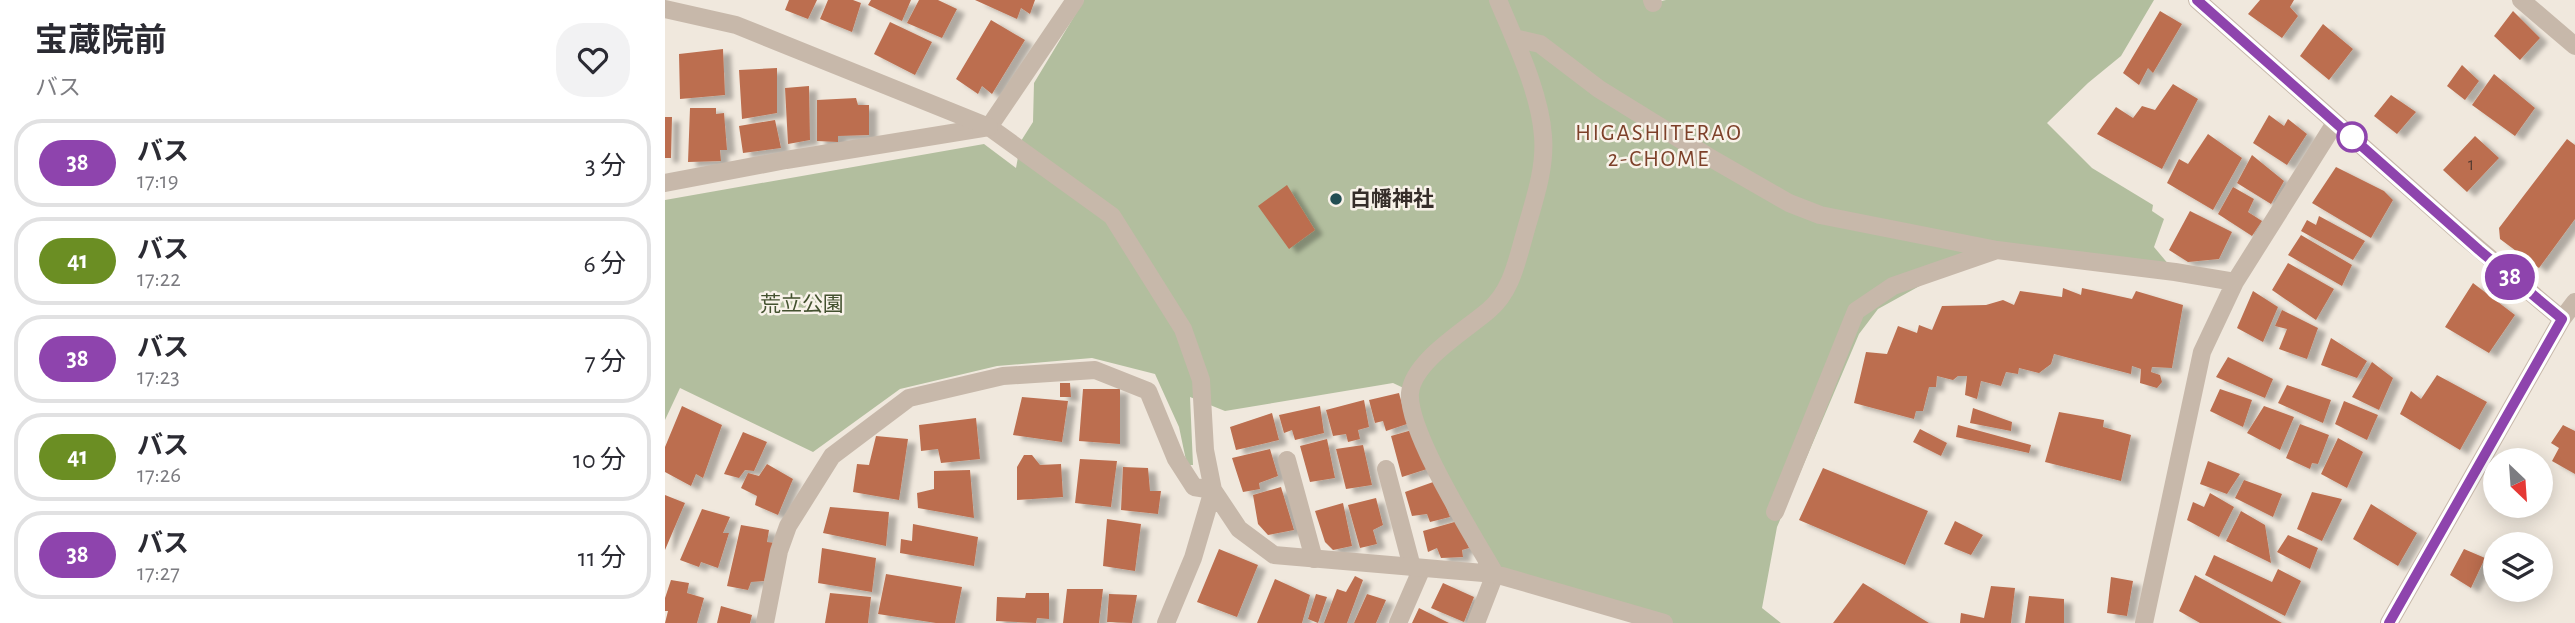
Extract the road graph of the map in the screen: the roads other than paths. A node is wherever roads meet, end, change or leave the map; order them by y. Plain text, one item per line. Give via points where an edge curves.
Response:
1 (1075, 0) edge
2 (1498, 0) edge
3 (2197, 0) edge
4 (2529, 2) edge
5 (665, 9) edge
6 (1514, 38) junction
7 (2575, 46) edge
8 (2335, 122) junction
9 (989, 127) junction
10 (665, 183) edge
11 (1997, 250) junction
12 (2235, 282) junction
13 (2575, 302) edge
14 (2562, 319) junction
15 (1287, 460) dead end
16 (1386, 469) dead end
17 (1213, 490) junction
18 (1775, 512) dead end
19 (1314, 559) junction
20 (1417, 568) junction
21 (1495, 574) junction
22 (765, 623) edge
23 (1166, 623) edge
24 (1398, 623) edge
25 (1476, 623) edge
26 (1664, 623) edge
27 (2144, 623) edge
28 (2389, 623) edge

1 - 9 street
2 - 6 street
3 - 8 street
4 - 7 street
5 - 9 street via 736,25
6 - 11 street via 1539,44 1599,89 1789,203 1820,215
6 - 21 street via 1531,82 1543,136 1541,175 1512,278 1492,307 1422,366 1410,391 1413,418 1449,495
8 - 12 street
8 - 14 street
9 - 10 street
9 - 17 street via 1112,216 1183,329 1201,380 1205,450
11 - 12 street
11 - 18 street via 1893,286 1856,311
12 - 27 street via 2201,352
13 - 14 street
14 - 28 street
15 - 19 street
16 - 20 street
17 - 19 street via 1239,529 1274,555
17 - 22 street via 1194,487 1176,458 1148,391 1095,370 1003,376 909,398 832,456 788,526
17 - 23 street via 1193,558
19 - 20 street
20 - 21 street
20 - 24 street
21 - 25 street
21 - 26 street

